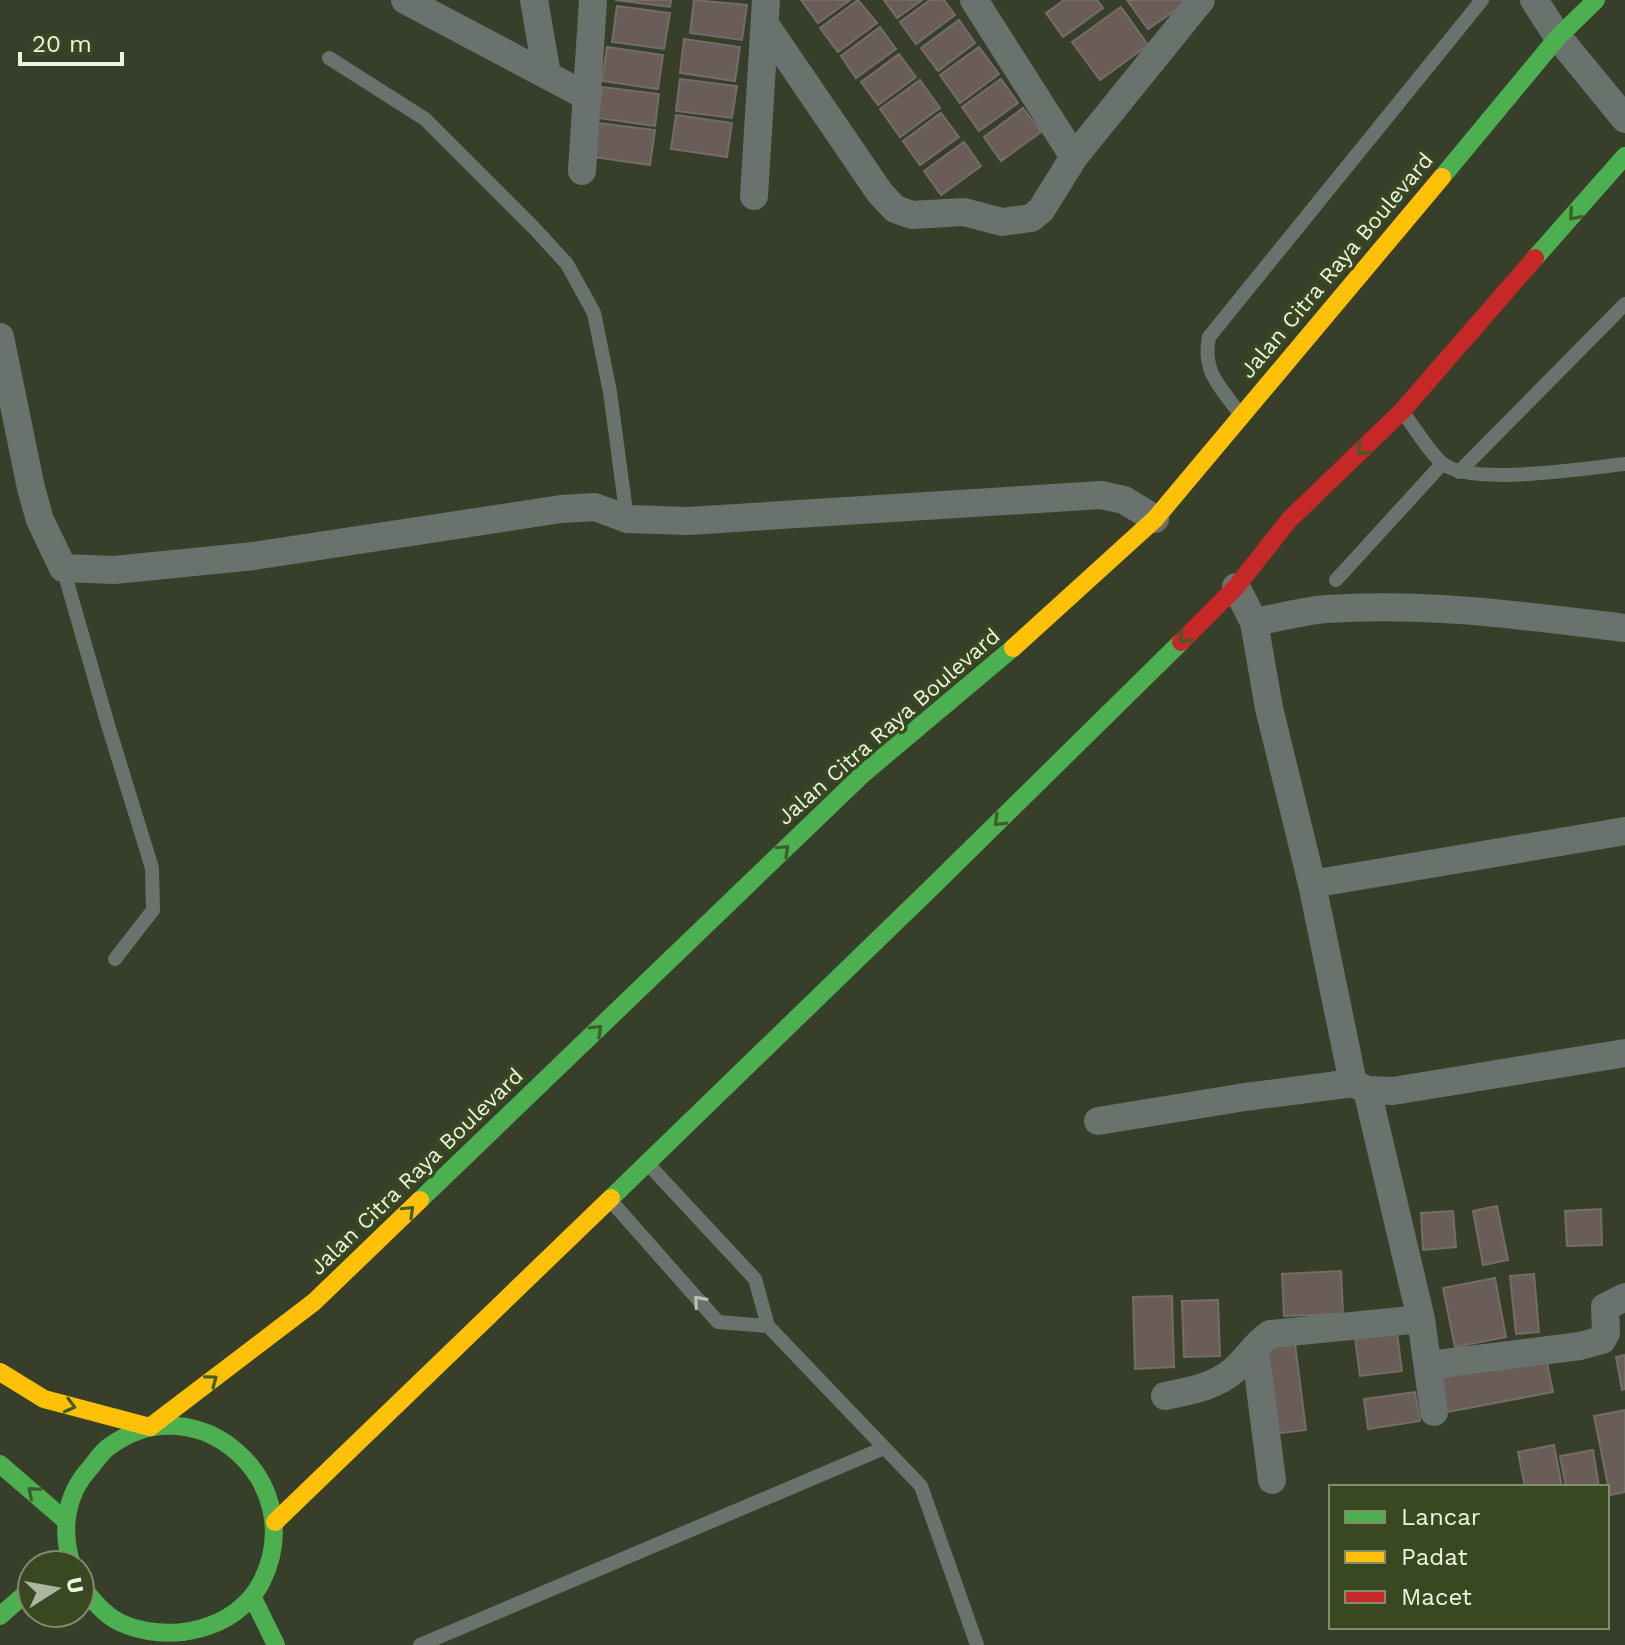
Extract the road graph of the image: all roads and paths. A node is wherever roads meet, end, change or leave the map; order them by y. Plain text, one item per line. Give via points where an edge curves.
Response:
1 (405, 0) edge
2 (534, 0) edge
3 (593, 0) edge
4 (974, 0) edge
5 (1201, 0) edge
6 (1482, 0) edge
7 (1534, 0) edge
8 (1596, 0) edge
9 (766, 13) edge
10 (1558, 37) junction
11 (329, 58) dead end
12 (547, 75) junction
13 (588, 97) junction
14 (1625, 119) edge
15 (1625, 156) edge
16 (1074, 157) junction
17 (582, 171) dead end
18 (754, 196) dead end
19 (1625, 304) edge
20 (0, 339) edge
21 (1402, 411) junction
22 (1240, 415) junction
23 (1442, 464) junction
24 (1625, 464) edge
25 (1459, 472) junction
26 (627, 519) junction
27 (1155, 519) junction
28 (63, 568) junction
29 (1336, 580) dead end
30 (1236, 587) junction
31 (1254, 622) junction
32 (1625, 628) edge
33 (1625, 831) edge
34 (1312, 884) junction
35 (115, 959) dead end
36 (1625, 1053) edge
37 (1360, 1086) junction
38 (1098, 1121) dead end
39 (646, 1163) junction
40 (609, 1199) junction
41 (1625, 1297) edge
42 (1421, 1319) junction
43 (768, 1326) junction
44 (1255, 1349) junction
45 (1429, 1365) junction
46 (0, 1372) edge
47 (1165, 1396) dead end
48 (1434, 1412) dead end
49 (150, 1427) junction
50 (884, 1448) junction
51 (0, 1464) edge
52 (1272, 1480) dead end
53 (66, 1521) junction
54 (275, 1522) junction
55 (66, 1549) edge
56 (252, 1596) junction
57 (16, 1602) edge
58 (96, 1605) edge
59 (0, 1616) edge
60 (183, 1640) edge
61 (276, 1645) edge
62 (420, 1645) edge
63 (977, 1645) edge

1 - 12 street
2 - 12 street
3 - 13 street
4 - 16 street
5 - 16 street
6 - 22 lane via 1209,337 1209,371
7 - 10 street
8 - 10 main road, Jalan Citra Raya Boulevard
9 - 16 street via 895,209 912,215 964,212 1002,222 1031,218
9 - 18 street
10 - 14 street
10 - 22 main road, Jalan Citra Raya Boulevard
11 - 26 lane via 425,119 567,264 594,313
12 - 13 street
13 - 17 street
15 -> 21 main road
19 - 25 lane
20 - 28 street via 31,488
21 - 23 lane
21 -> 30 main road via 1289,520
22 - 27 main road, Jalan Citra Raya Boulevard
23 - 25 lane
23 - 29 lane
24 - 25 lane via 1499,476
26 - 27 street via 688,521 1101,495 1124,500
26 - 28 street via 595,507 561,509 254,556 114,570
49 -> 27 main road, Jalan Citra Raya Boulevard via 314,1302 863,774 1010,651
28 - 35 lane via 152,868 153,910
30 - 31 street
30 -> 39 main road
31 - 32 street via 1323,609 1389,607 1488,611
31 - 34 street
33 - 34 street
34 - 37 street
36 - 37 street via 1393,1091
37 - 38 street via 1245,1097
37 - 42 street
39 - 40 main road
39 - 43 lane via 755,1279
43 -> 40 lane via 718,1322
40 - 54 main road
41 - 45 street via 1605,1307 1602,1340
42 - 44 street via 1270,1334
42 - 45 street
43 - 50 lane
44 - 47 street via 1219,1379
44 - 52 street
45 - 48 street
46 -> 49 main road via 44,1399
49 - 53 main road via 118,1438 92,1460 74,1488
49 - 54 main road via 185,1426 218,1437 247,1458 266,1487
50 - 62 lane
50 - 63 lane via 921,1486
53 -> 51 main road
53 - 55 main road
54 - 56 main road via 266,1574
56 - 60 main road via 226,1620
56 - 61 main road
57 - 59 main road
58 - 60 main road via 146,1633

